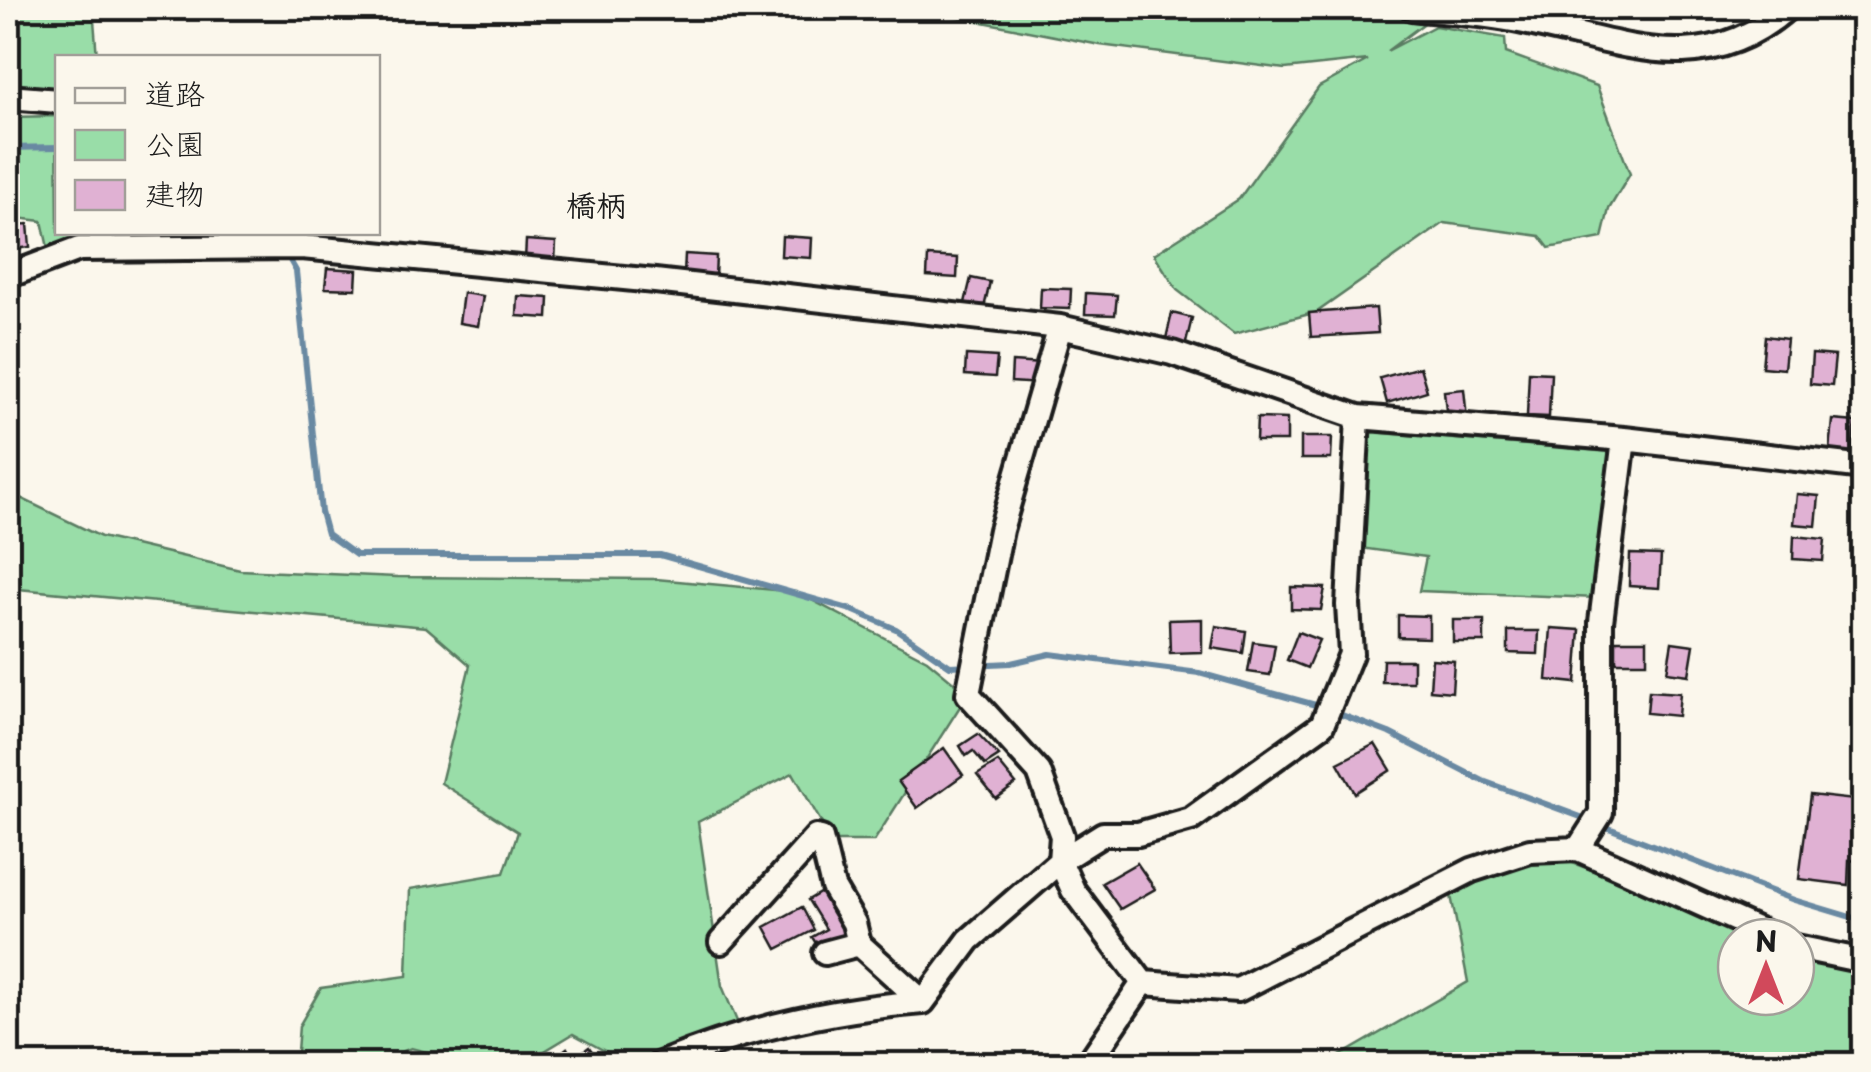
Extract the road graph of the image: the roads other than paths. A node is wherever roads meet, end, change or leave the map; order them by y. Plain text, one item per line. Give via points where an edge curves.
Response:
1 (1412, 8) edge
2 (1787, 8) edge
3 (8, 97) edge
4 (55, 101) edge
5 (79, 241) edge
6 (8, 276) edge
7 (1060, 326) junction
8 (1358, 417) junction
9 (1624, 439) junction
10 (1864, 466) edge
11 (1583, 841) junction
12 (1060, 862) junction
13 (1734, 917) edge
14 (721, 942) dead end
15 (859, 944) junction
16 (1816, 951) edge
17 (825, 953) dead end
18 (1864, 960) edge
19 (1143, 983) junction
20 (924, 1002) junction
21 (660, 1064) edge
22 (1088, 1064) edge

1 - 2 street via 1516,20 1686,54 1746,38
3 - 4 street
5 - 6 street
5 - 7 street via 296,247
7 - 8 street via 1172,352
7 - 12 street via 1002,530 968,694 1038,772 1062,836
8 - 9 street
8 - 12 street via 1351,654 1324,722 1191,820 1138,834 1102,834
9 - 10 street
9 - 11 street via 1601,622 1601,812
11 - 13 street
11 - 19 street via 1472,870 1238,990
12 - 19 street via 1073,890
12 - 20 street via 970,940
14 - 15 street via 816,837
15 - 17 street
15 - 20 street
16 - 18 street
19 - 22 street
20 - 21 street via 718,1040

